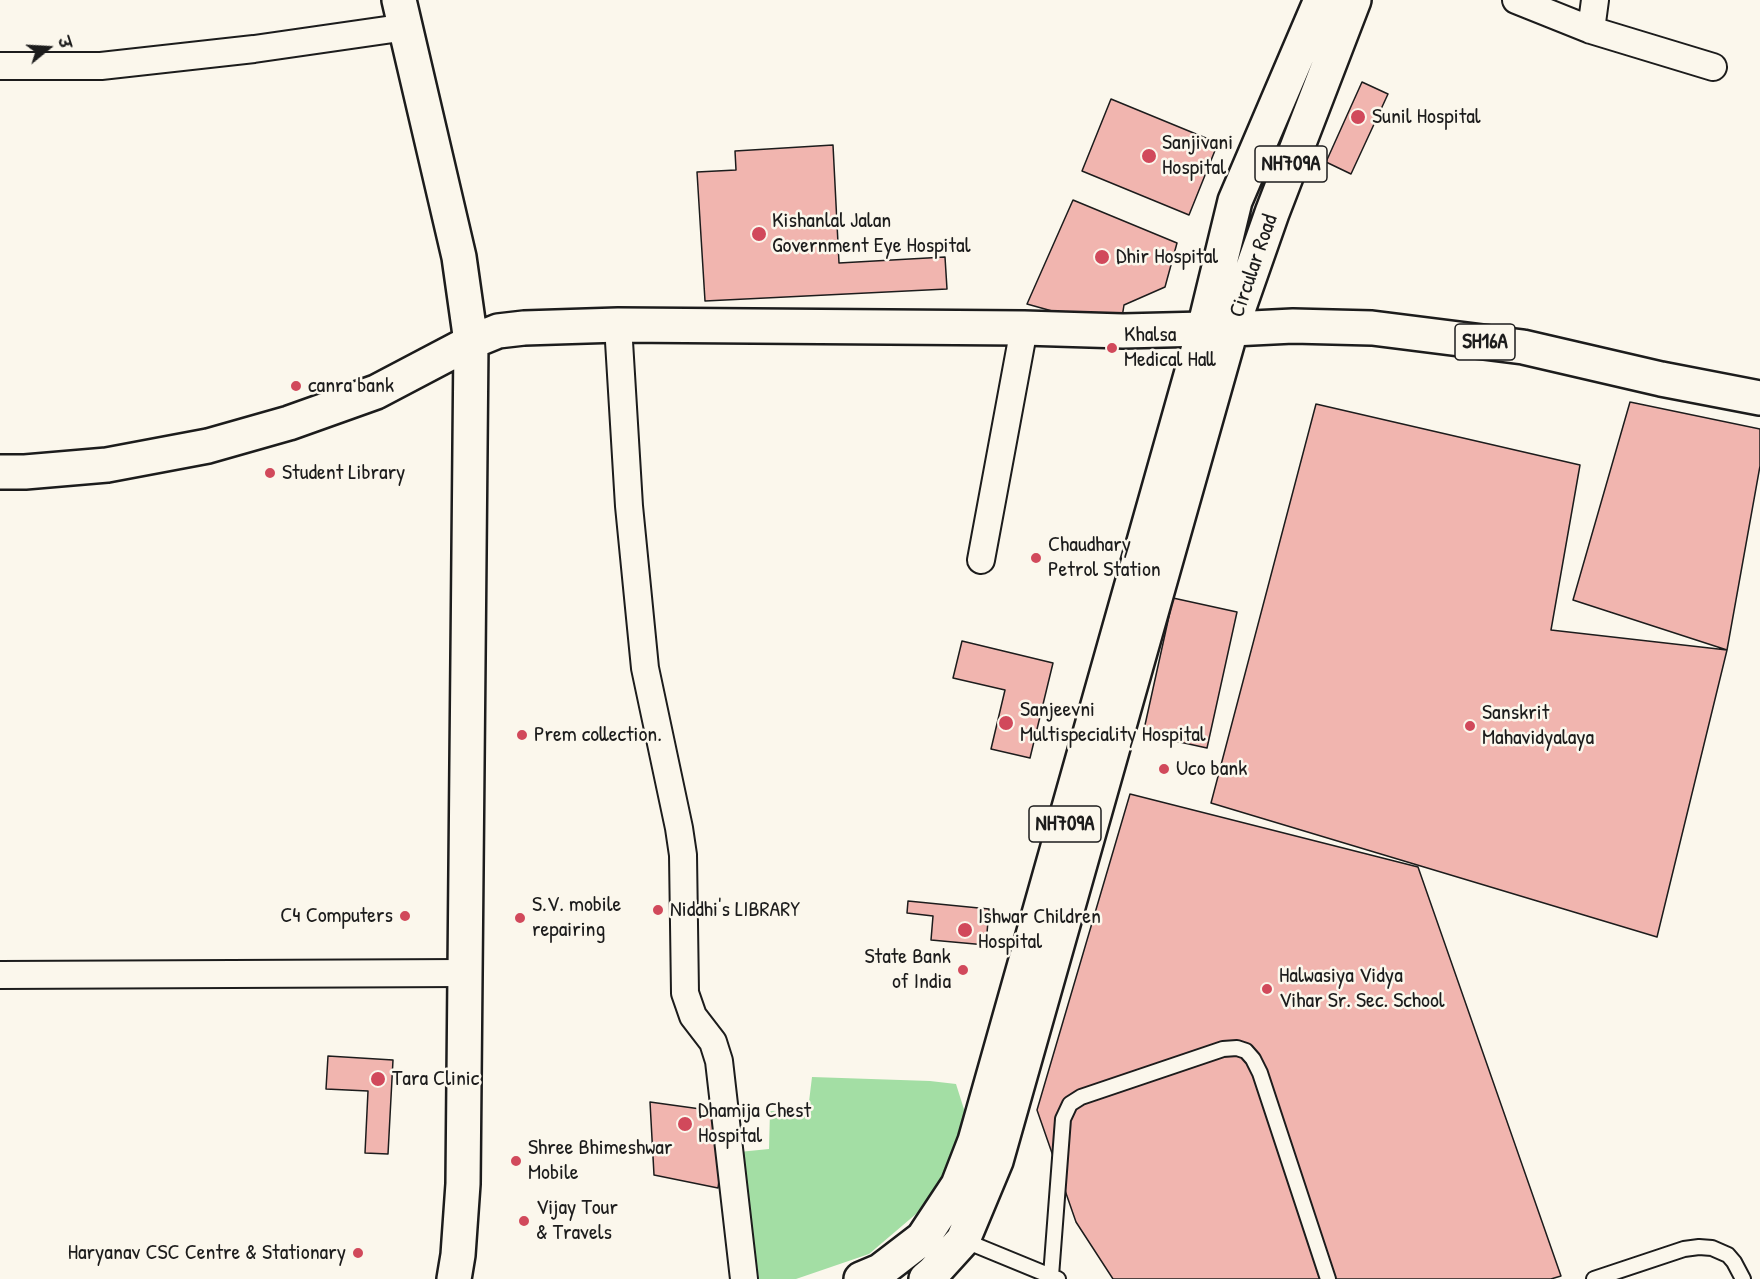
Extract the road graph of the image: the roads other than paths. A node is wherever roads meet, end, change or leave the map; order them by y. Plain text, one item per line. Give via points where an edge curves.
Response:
1 (1321, 0) edge
2 (1354, 0) edge
3 (1516, 0) edge
4 (1595, 0) edge
5 (403, 14) edge
6 (1591, 30) junction
7 (0, 66) edge
8 (1713, 67) dead end
9 (618, 325) junction
10 (1024, 328) junction
11 (1218, 330) junction
12 (471, 342) junction
13 (1760, 398) edge
14 (0, 472) edge
15 (981, 560) dead end
16 (464, 973) junction
17 (0, 975) edge
18 (963, 1240) junction
19 (1055, 1277) edge
20 (454, 1279) edge
21 (744, 1279) edge
22 (861, 1279) edge
23 (926, 1279) edge
24 (1329, 1279) edge
25 (1594, 1279) edge
26 (1743, 1279) edge

1 - 11 main road, NH709A via 1235,201
2 - 11 main road, Circular Road / NH709A via 1272,213
3 - 6 street
4 - 6 street
5 - 7 street via 254,49 100,66
5 - 12 main road via 459,257
6 - 8 street
9 - 10 main road
9 - 12 main road via 524,328
9 - 21 street via 629,506 645,668 683,855 685,993 693,1016 713,1042 719,1061
10 - 11 main road
10 - 15 street
11 - 13 main road, SH16A via 1293,326 1371,328 1511,345
11 - 18 main road, NH709A via 996,1161
11 - 22 main road, NH709A via 975,1142 958,1185 923,1238 880,1271
12 - 14 main road via 376,392 208,446 107,465
12 - 16 main road
16 - 17 street
16 - 20 main road via 462,1184
18 - 19 lane
18 - 23 main road, NH709A
19 - 24 lane via 1063,1119 1070,1104 1201,1056 1237,1048 1246,1051 1260,1073
25 - 26 lane via 1699,1247 1728,1255

